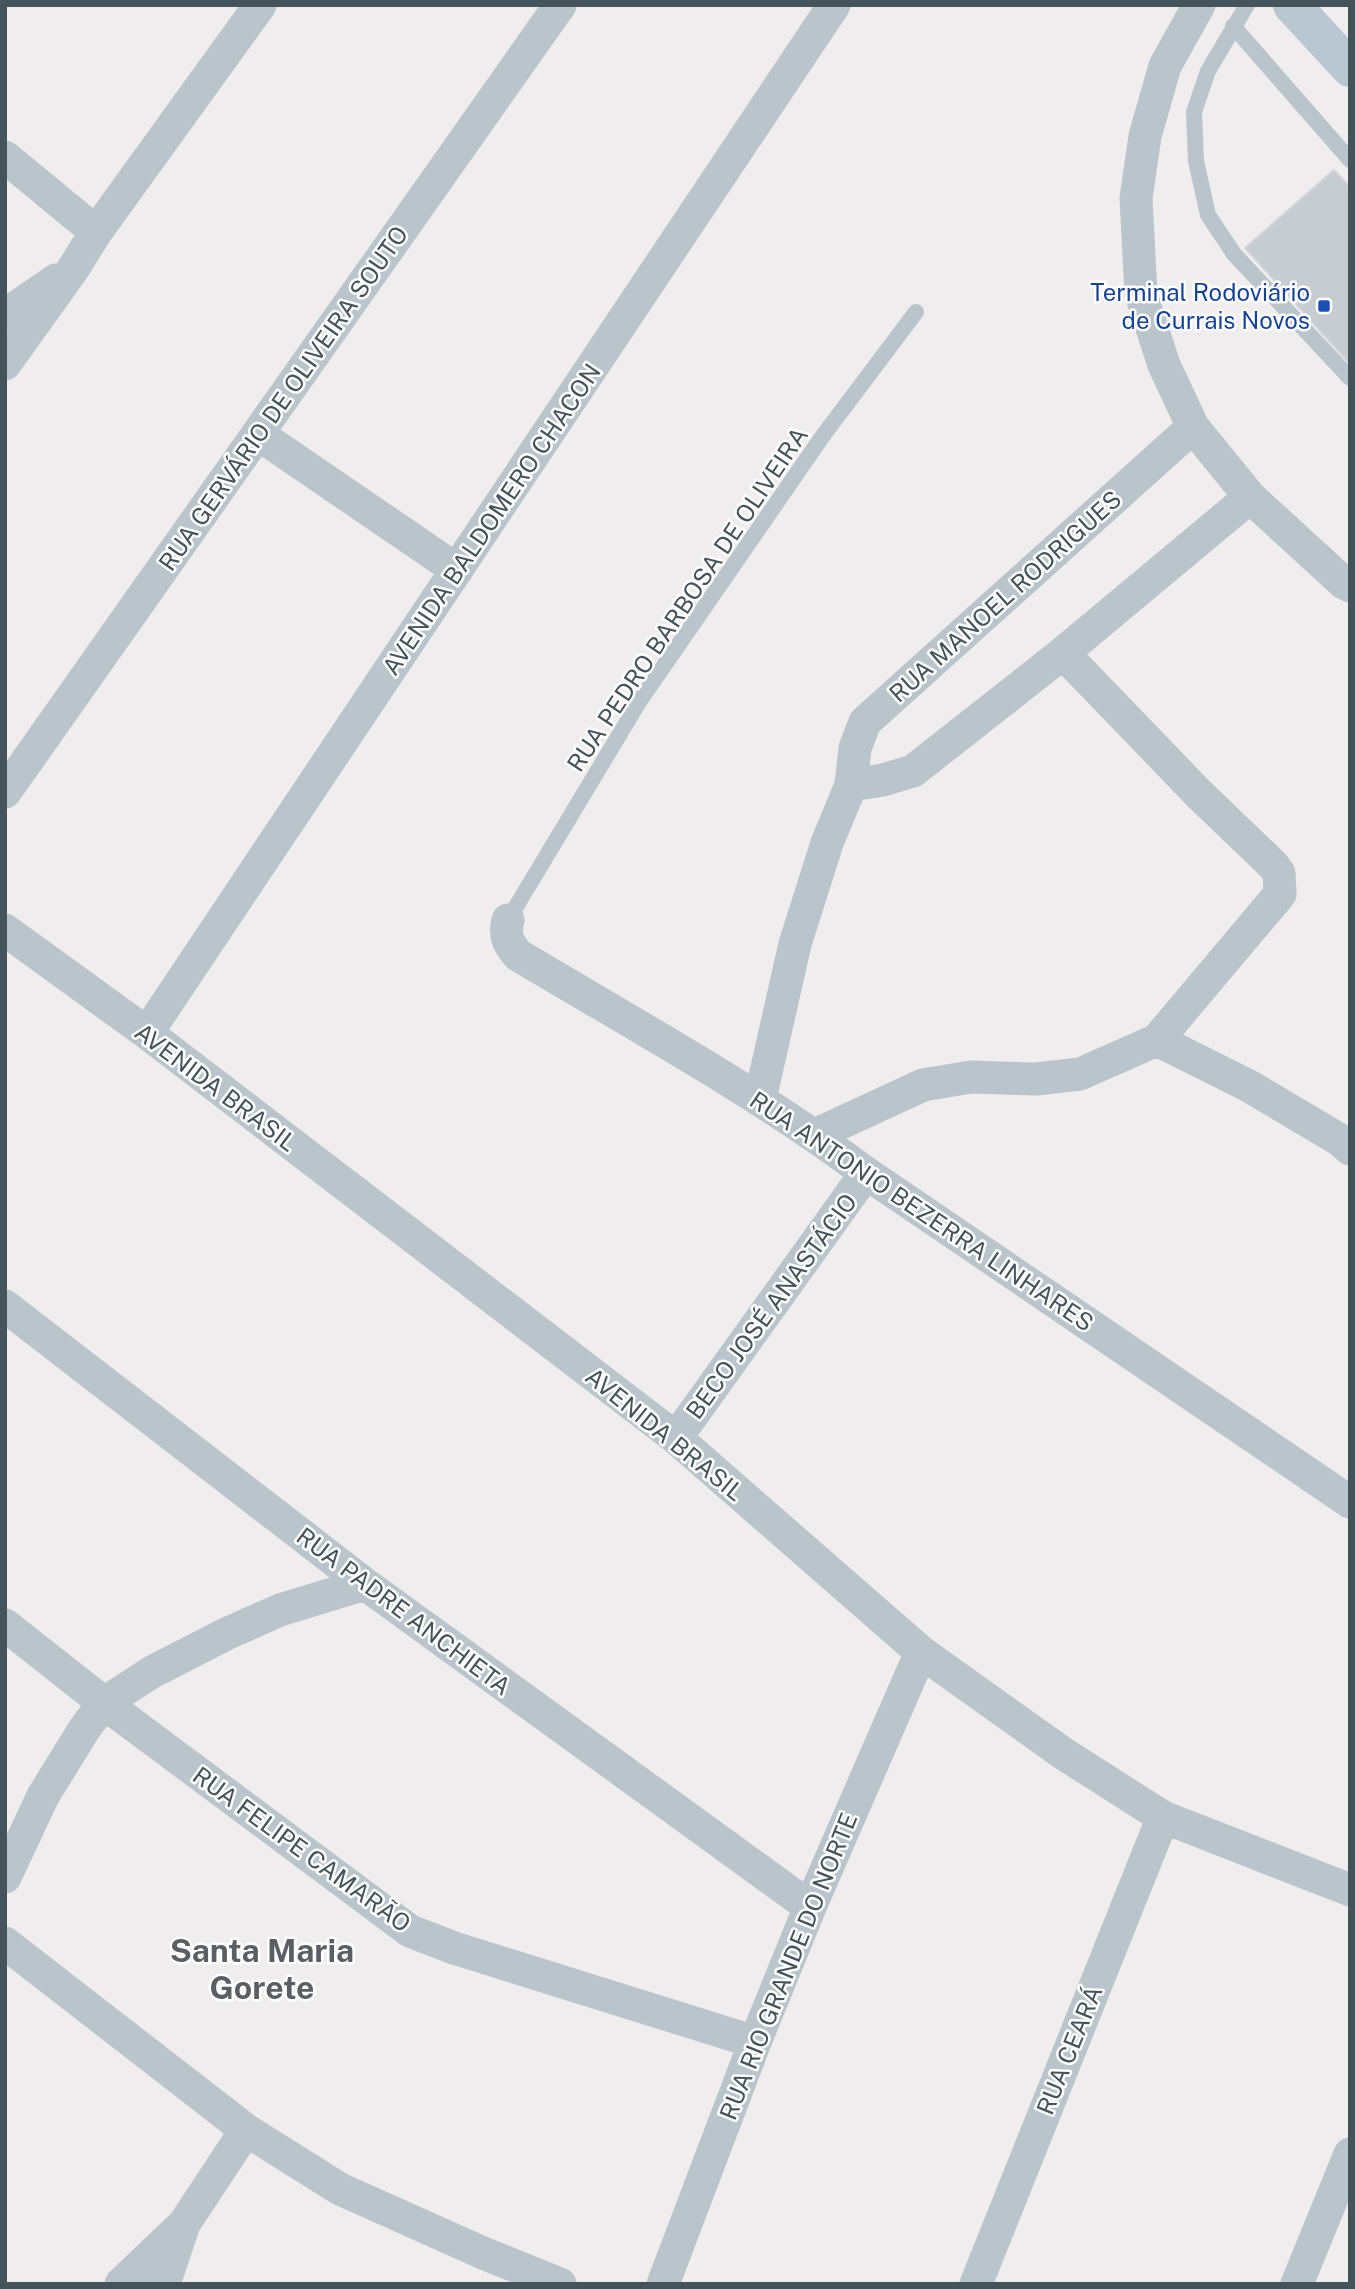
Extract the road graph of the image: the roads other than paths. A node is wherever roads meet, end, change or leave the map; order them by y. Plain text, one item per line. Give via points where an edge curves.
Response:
1 (260, 5) edge
2 (560, 5) edge
3 (835, 5) edge
4 (1199, 5) edge
5 (1247, 5) edge
6 (1293, 5) edge
7 (1233, 26) junction
8 (1350, 68) edge
9 (5, 157) edge
10 (1350, 160) edge
11 (96, 232) junction
12 (73, 269) junction
13 (916, 312) dead end
14 (5, 315) edge
15 (5, 364) edge
16 (1350, 378) edge
17 (1193, 426) junction
18 (258, 434) junction
19 (1250, 497) junction
20 (457, 570) junction
21 (1350, 586) edge
22 (1063, 653) junction
23 (851, 785) junction
24 (5, 792) edge
25 (508, 920) joint
26 (5, 930) edge
27 (146, 1033) junction
28 (1157, 1040) junction
29 (760, 1099) junction
30 (815, 1135) junction
31 (1350, 1149) edge
32 (866, 1173) junction
33 (5, 1306) edge
34 (676, 1438) junction
35 (1350, 1502) edge
36 (365, 1584) junction
37 (5, 1625) edge
38 (921, 1651) junction
39 (104, 1703) junction
40 (1163, 1817) junction
41 (5, 1877) edge
42 (1350, 1890) edge
43 (810, 1907) junction
44 (5, 1943) edge
45 (755, 2042) junction
46 (246, 2130) junction
47 (1350, 2154) edge
48 (184, 2224) junction
49 (121, 2284) edge
50 (164, 2284) edge
51 (561, 2284) edge
52 (663, 2284) edge
53 (976, 2284) edge
54 (1297, 2284) edge

1 - 11 street
2 - 18 street, RUA GERVÁRIO DE OLIVEIRA SOUTO
3 - 20 street, AVENIDA BALDOMERO CHACON
4 - 17 street via 1165,65 1145,136 1136,198 1141,294 1164,365
5 - 7 lane
6 - 8 main road
7 - 10 lane
7 - 16 lane via 1208,71 1194,113 1196,161 1208,215 1234,254
9 - 11 street
11 - 12 street
12 - 14 street
12 - 15 street
13 - 25 lane, RUA PEDRO BARBOSA DE OLIVEIRA via 822,437 639,702
17 - 19 street
17 - 23 street, RUA MANOEL RODRIGUES via 866,722 855,748
18 - 20 street
18 - 24 street, RUA GERVÁRIO DE OLIVEIRA SOUTO
19 - 21 street
19 - 22 street
20 - 27 street, AVENIDA BALDOMERO CHACON
22 - 23 street via 913,771
22 - 28 street via 1279,873 1280,894
23 - 29 street, RUA MANOEL RODRIGUES via 795,944
25 - 29 street, RUA ANTONIO BEZERRA LINHARES via 508,944 518,955
26 - 27 street, AVENIDA BRASIL
27 - 34 street, AVENIDA BRASIL
28 - 30 street via 1080,1074 1037,1079 971,1077 923,1085
28 - 31 street via 1249,1086
29 - 30 street, RUA ANTONIO BEZERRA LINHARES
30 - 32 street, RUA ANTONIO BEZERRA LINHARES
32 - 34 street, BECO JOSÉ ANASTÁCIO
32 - 35 street, RUA ANTONIO BEZERRA LINHARES
33 - 36 street, RUA PADRE ANCHIETA
34 - 38 street, AVENIDA BRASIL
36 - 39 street via 280,1610 226,1634
36 - 43 street, RUA PADRE ANCHIETA
37 - 39 street, RUA FELIPE CAMARÃO
38 - 40 street, AVENIDA BRASIL via 1064,1754
38 - 43 street, RUA RIO GRANDE DO NORTE
39 - 41 street via 44,1796
39 - 45 street, RUA FELIPE CAMARÃO via 410,1931
40 - 42 street, AVENIDA BRASIL
40 - 53 street, RUA CEARÁ
43 - 45 street, RUA RIO GRANDE DO NORTE
44 - 46 street
45 - 52 street, RUA RIO GRANDE DO NORTE
46 - 48 street
46 - 51 street via 340,2189
47 - 54 street
48 - 49 street
48 - 50 street

